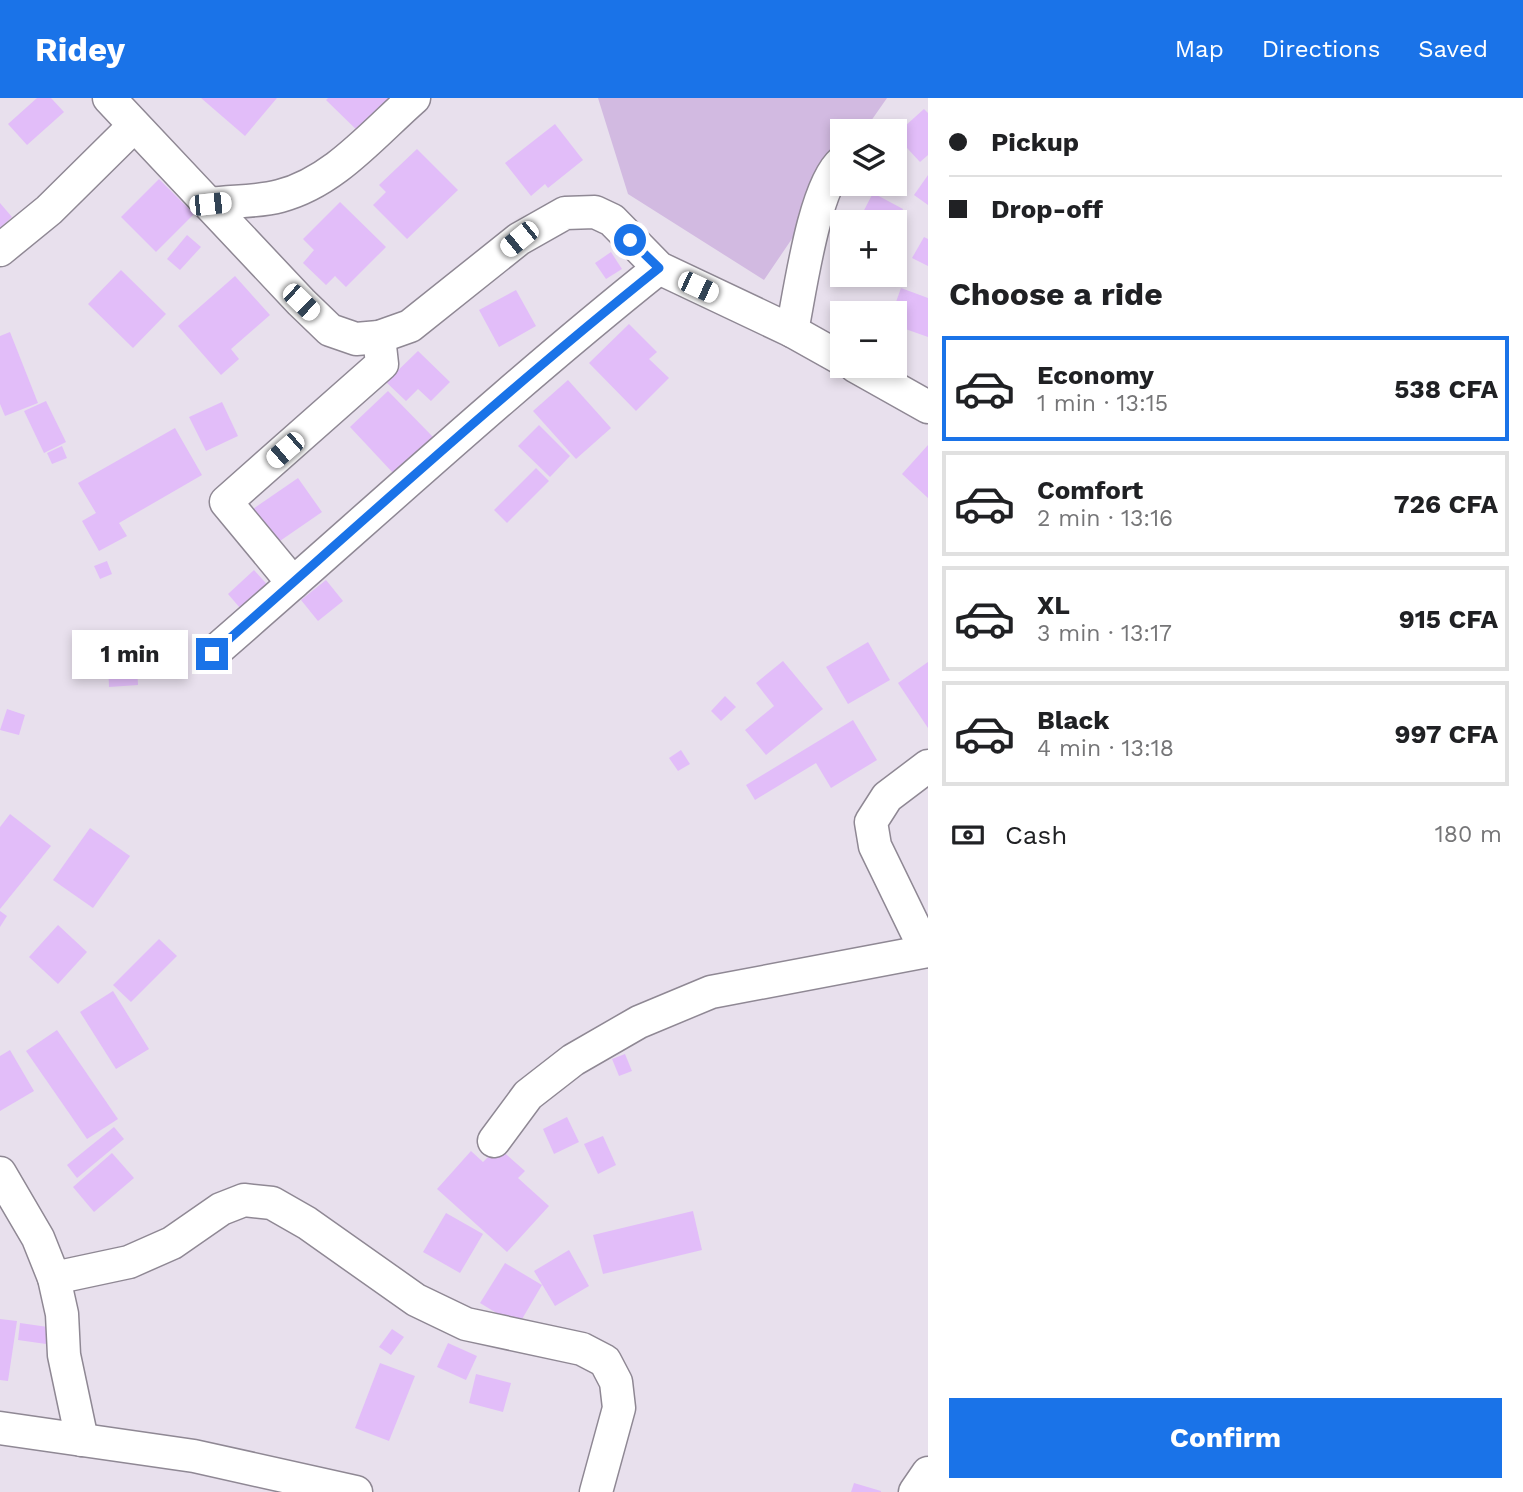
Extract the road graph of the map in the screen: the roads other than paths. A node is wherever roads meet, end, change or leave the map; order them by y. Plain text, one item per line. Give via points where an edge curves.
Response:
1 (414, 98) edge
2 (127, 109) edge
3 (830, 178) edge
4 (210, 204) junction
5 (0, 250) edge
6 (659, 268) junction
7 (792, 331) junction
8 (379, 337) junction
9 (830, 352) edge
10 (876, 378) edge
11 (928, 407) edge
12 (293, 583) junction
13 (212, 654) dead end
14 (928, 766) edge
15 (927, 951) edge
16 (494, 1141) dead end
17 (0, 1174) edge
18 (54, 1278) junction
19 (0, 1428) edge
20 (82, 1440) junction
21 (928, 1473) edge
22 (356, 1492) edge
23 (596, 1492) edge
24 (915, 1492) edge

1 - 4 street via 344,161 304,188 278,197
2 - 4 street
2 - 5 street via 49,210
3 - 7 street via 820,196
4 - 8 street via 330,330 356,338
6 - 7 street
6 - 8 street via 612,220 595,212 565,213 519,239 410,326
6 - 12 street
7 - 9 street
8 - 12 street via 382,364 226,502
10 - 11 street
12 - 13 street
14 - 15 street via 887,797 871,822 875,846
15 - 16 street via 711,992 639,1022 573,1060 528,1095
17 - 18 street via 38,1238
18 - 20 street
18 - 23 street via 130,1262 244,1200 272,1203 416,1300 466,1324 582,1349 605,1361 616,1382 619,1408
19 - 20 street
20 - 22 street via 194,1456
21 - 24 street

